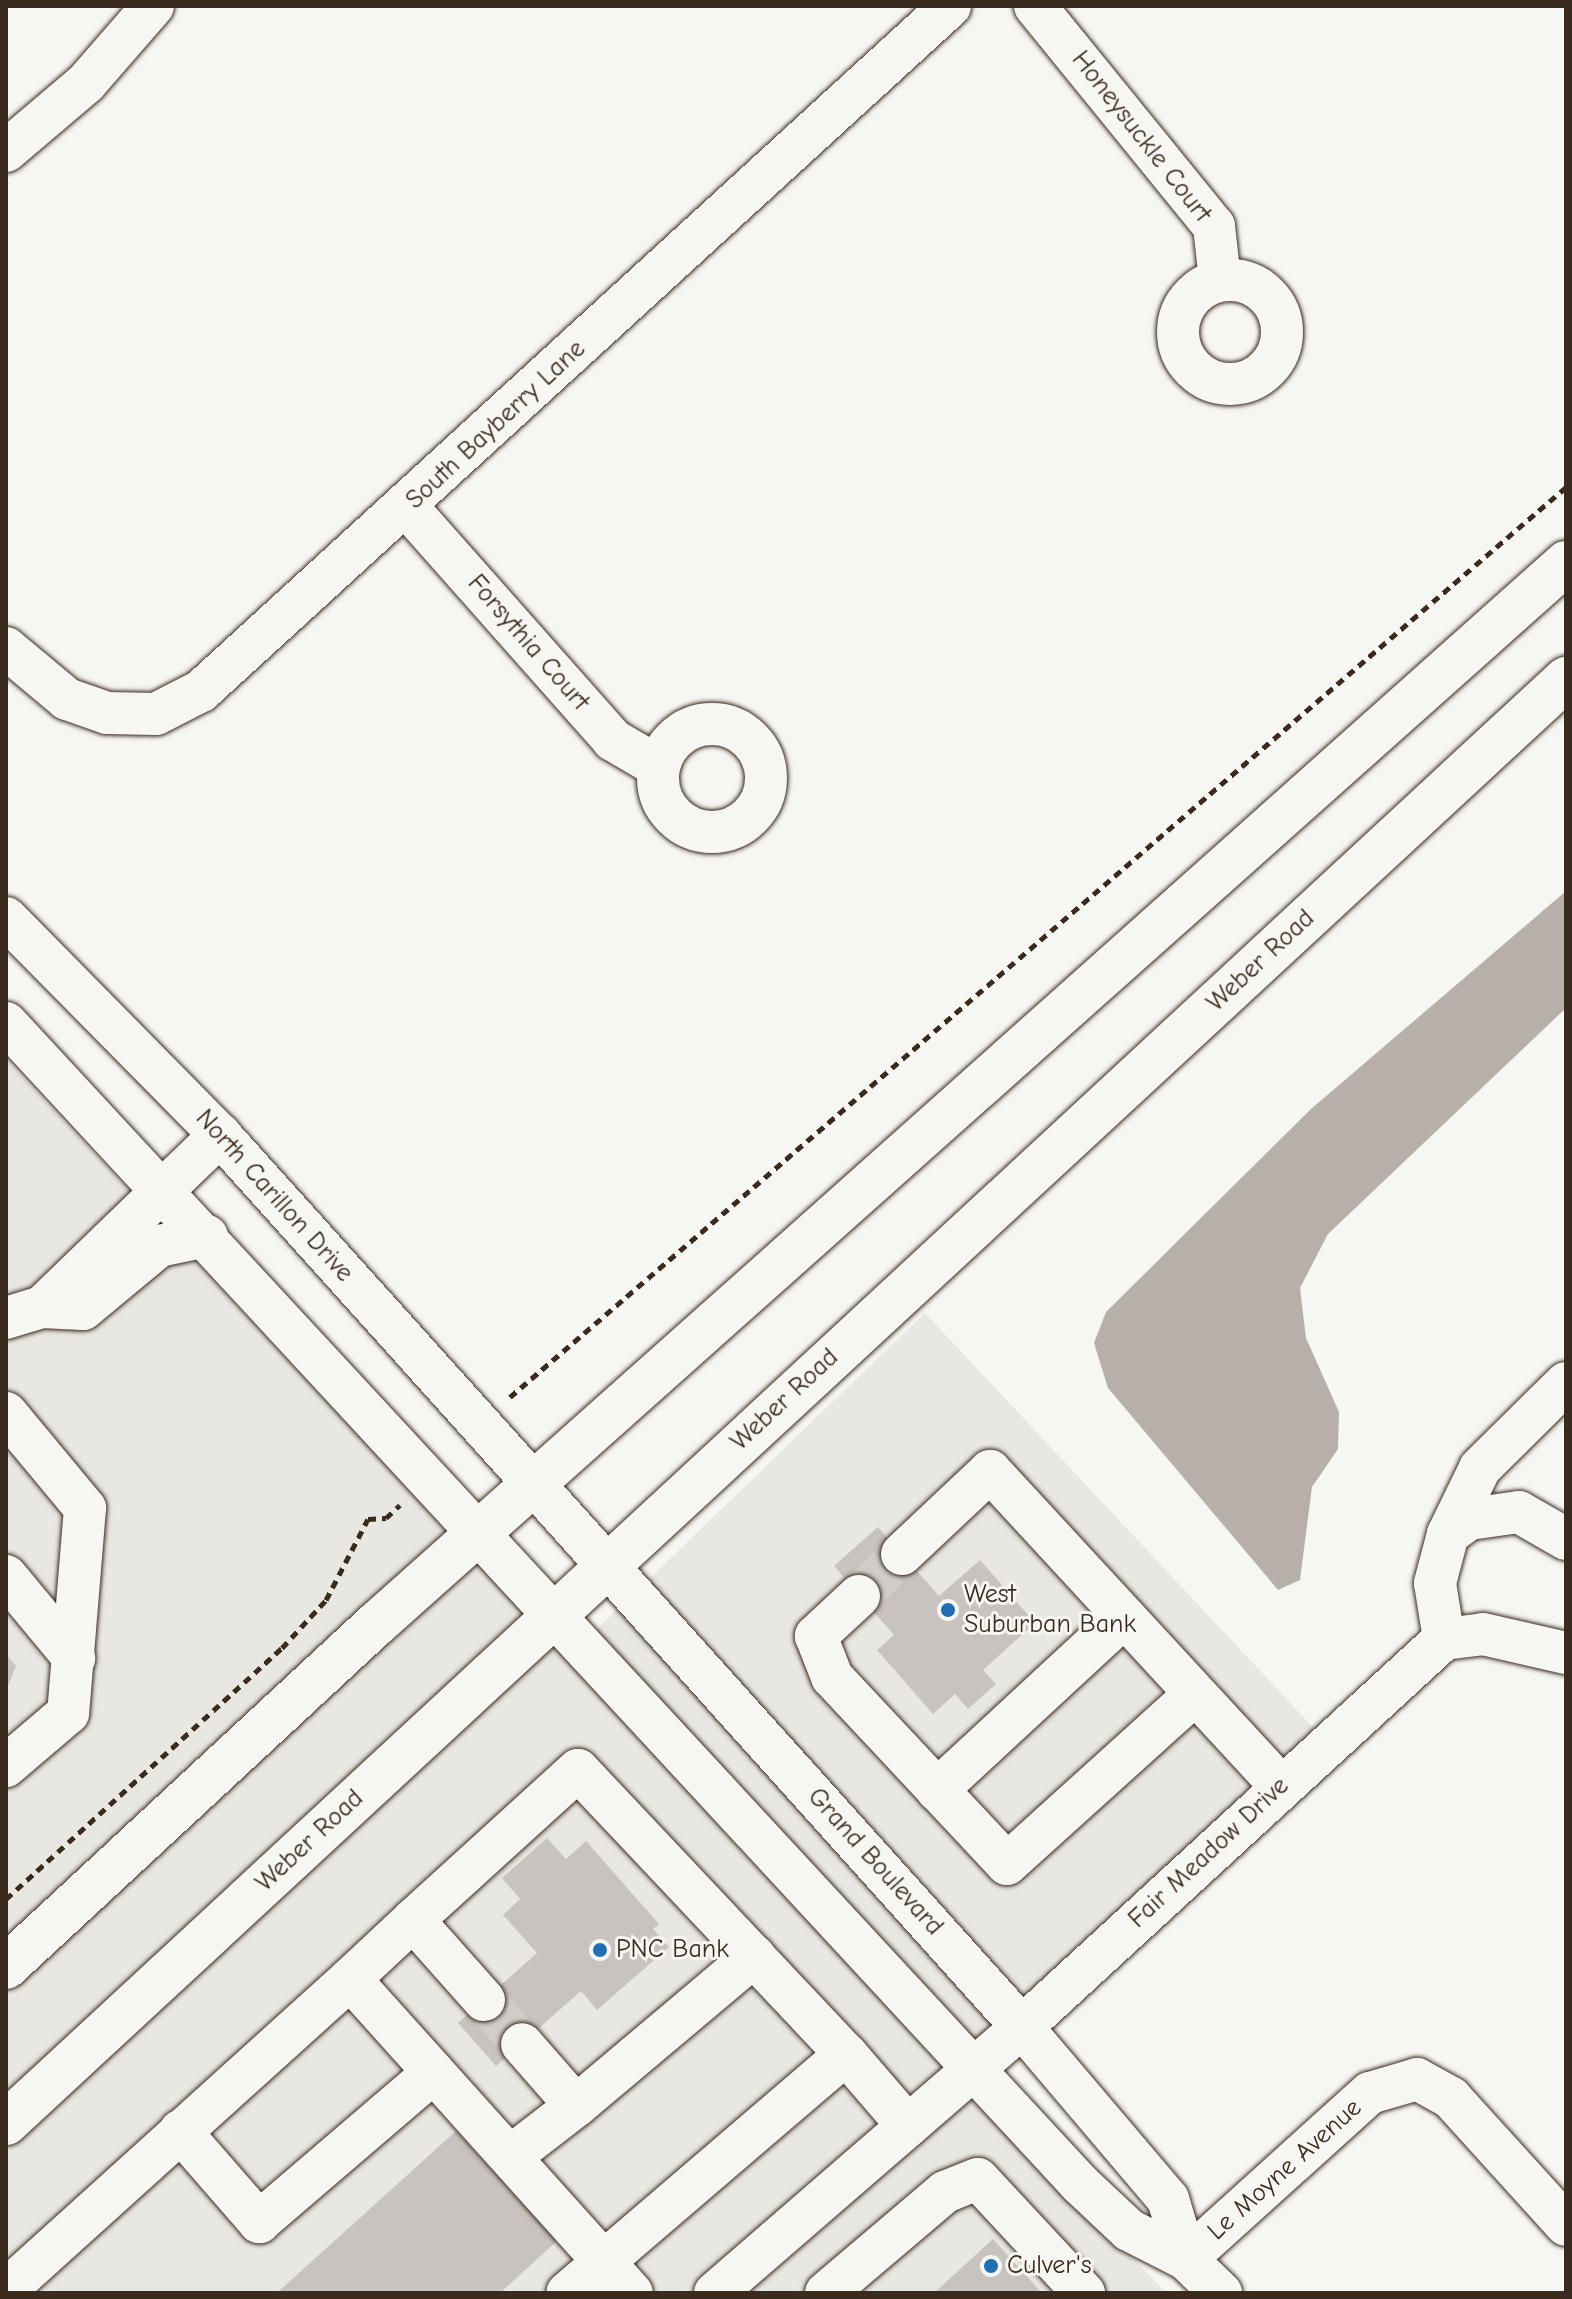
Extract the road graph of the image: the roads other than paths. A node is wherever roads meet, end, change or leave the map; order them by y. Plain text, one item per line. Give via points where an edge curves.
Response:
1 (153, 6) edge
2 (950, 6) edge
3 (1035, 6) edge
4 (6, 151) edge
5 (1220, 280) dead end
6 (407, 507) junction
7 (1566, 563) edge
8 (6, 648) edge
9 (1566, 679) edge
10 (659, 767) dead end
11 (6, 918) edge
12 (6, 1023) edge
13 (220, 1135) junction
14 (163, 1188) junction
15 (207, 1236) junction
16 (24, 1312) edge
17 (1566, 1383) edge
18 (6, 1413) edge
19 (535, 1482) junction
20 (479, 1532) junction
21 (1448, 1534) junction
22 (1566, 1539) edge
23 (902, 1554) tunnel mouth
24 (608, 1564) junction
25 (6, 1576) edge
26 (859, 1596) tunnel mouth
27 (555, 1614) junction
28 (1124, 1617) junction
29 (1444, 1639) junction
30 (1566, 1653) edge
31 (74, 1658) junction
32 (1195, 1694) junction
33 (6, 1766) edge
34 (1281, 1786) junction
35 (937, 1790) junction
36 (413, 1920) junction
37 (754, 1956) junction
38 (6, 1967) edge
39 (350, 1979) junction
40 (484, 2000) tunnel mouth
41 (1022, 2027) junction
42 (522, 2044) tunnel mouth
43 (846, 2054) junction
44 (975, 2069) junction
45 (434, 2072) junction
46 (576, 2106) junction
47 (6, 2123) edge
48 (908, 2126) junction
49 (180, 2131) junction
50 (511, 2156) junction
51 (1566, 2225) edge
52 (602, 2258) junction
53 (1186, 2259) junction
54 (6, 2290) edge
55 (567, 2293) edge
56 (632, 2293) edge
57 (715, 2293) edge
58 (826, 2293) edge
59 (1084, 2293) edge
60 (1221, 2293) edge

1 - 4 street via 86,83
2 - 6 street, South Bayberry Lane
3 - 5 street, Honeysuckle Court via 1214,226
6 - 8 street, South Bayberry Lane via 201,691 156,714 107,713 67,699
6 - 10 street, Forsythia Court via 613,740
7 - 19 main road
9 - 24 main road, Weber Road
11 - 13 street, North Carillon Drive
12 - 14 street
13 - 14 street
13 - 19 street, North Carillon Drive
14 - 15 street
14 - 16 street
15 - 16 street via 159,1246 83,1309
15 - 20 street
17 - 21 street via 1480,1468
18 - 31 street via 85,1508
19 - 20 main road
19 - 24 street, Grand Boulevard
20 - 27 street, Grand Boulevard
20 - 38 main road
21 - 22 street via 1469,1519 1519,1512
21 - 29 street via 1435,1583
23 - 28 street via 990,1471
24 - 27 main road, Weber Road
24 - 41 street, Grand Boulevard
25 - 31 street
26 - 35 street via 816,1636 832,1677
27 - 44 street, Grand Boulevard
27 - 47 main road, Weber Road
28 - 32 street
28 - 35 street
29 - 30 street via 1483,1634
29 - 34 street, Fair Meadow Drive
31 - 33 street via 68,1713
32 - 34 street
32 - 35 street via 1007,1864
34 - 41 street, Fair Meadow Drive
36 - 37 street via 578,1770
36 - 39 street
36 - 40 street
37 - 43 street
37 - 46 street
39 - 45 street
39 - 49 street
41 - 44 street, Fair Meadow Drive
41 - 53 street, Grand Boulevard via 1168,2199
42 - 46 street
43 - 48 street
43 - 52 street
44 - 48 street, Fair Meadow Drive
44 - 53 street, Grand Boulevard via 1119,2221
45 - 49 street via 259,2222
45 - 50 street
46 - 50 street
48 - 57 street, Fair Meadow Drive
49 - 54 street
50 - 52 street
51 - 53 street, Le Moyne Avenue via 1451,2098 1417,2079 1370,2093
52 - 55 street
52 - 56 street
53 - 60 street, Grand Boulevard
58 - 59 street via 945,2192 978,2179

